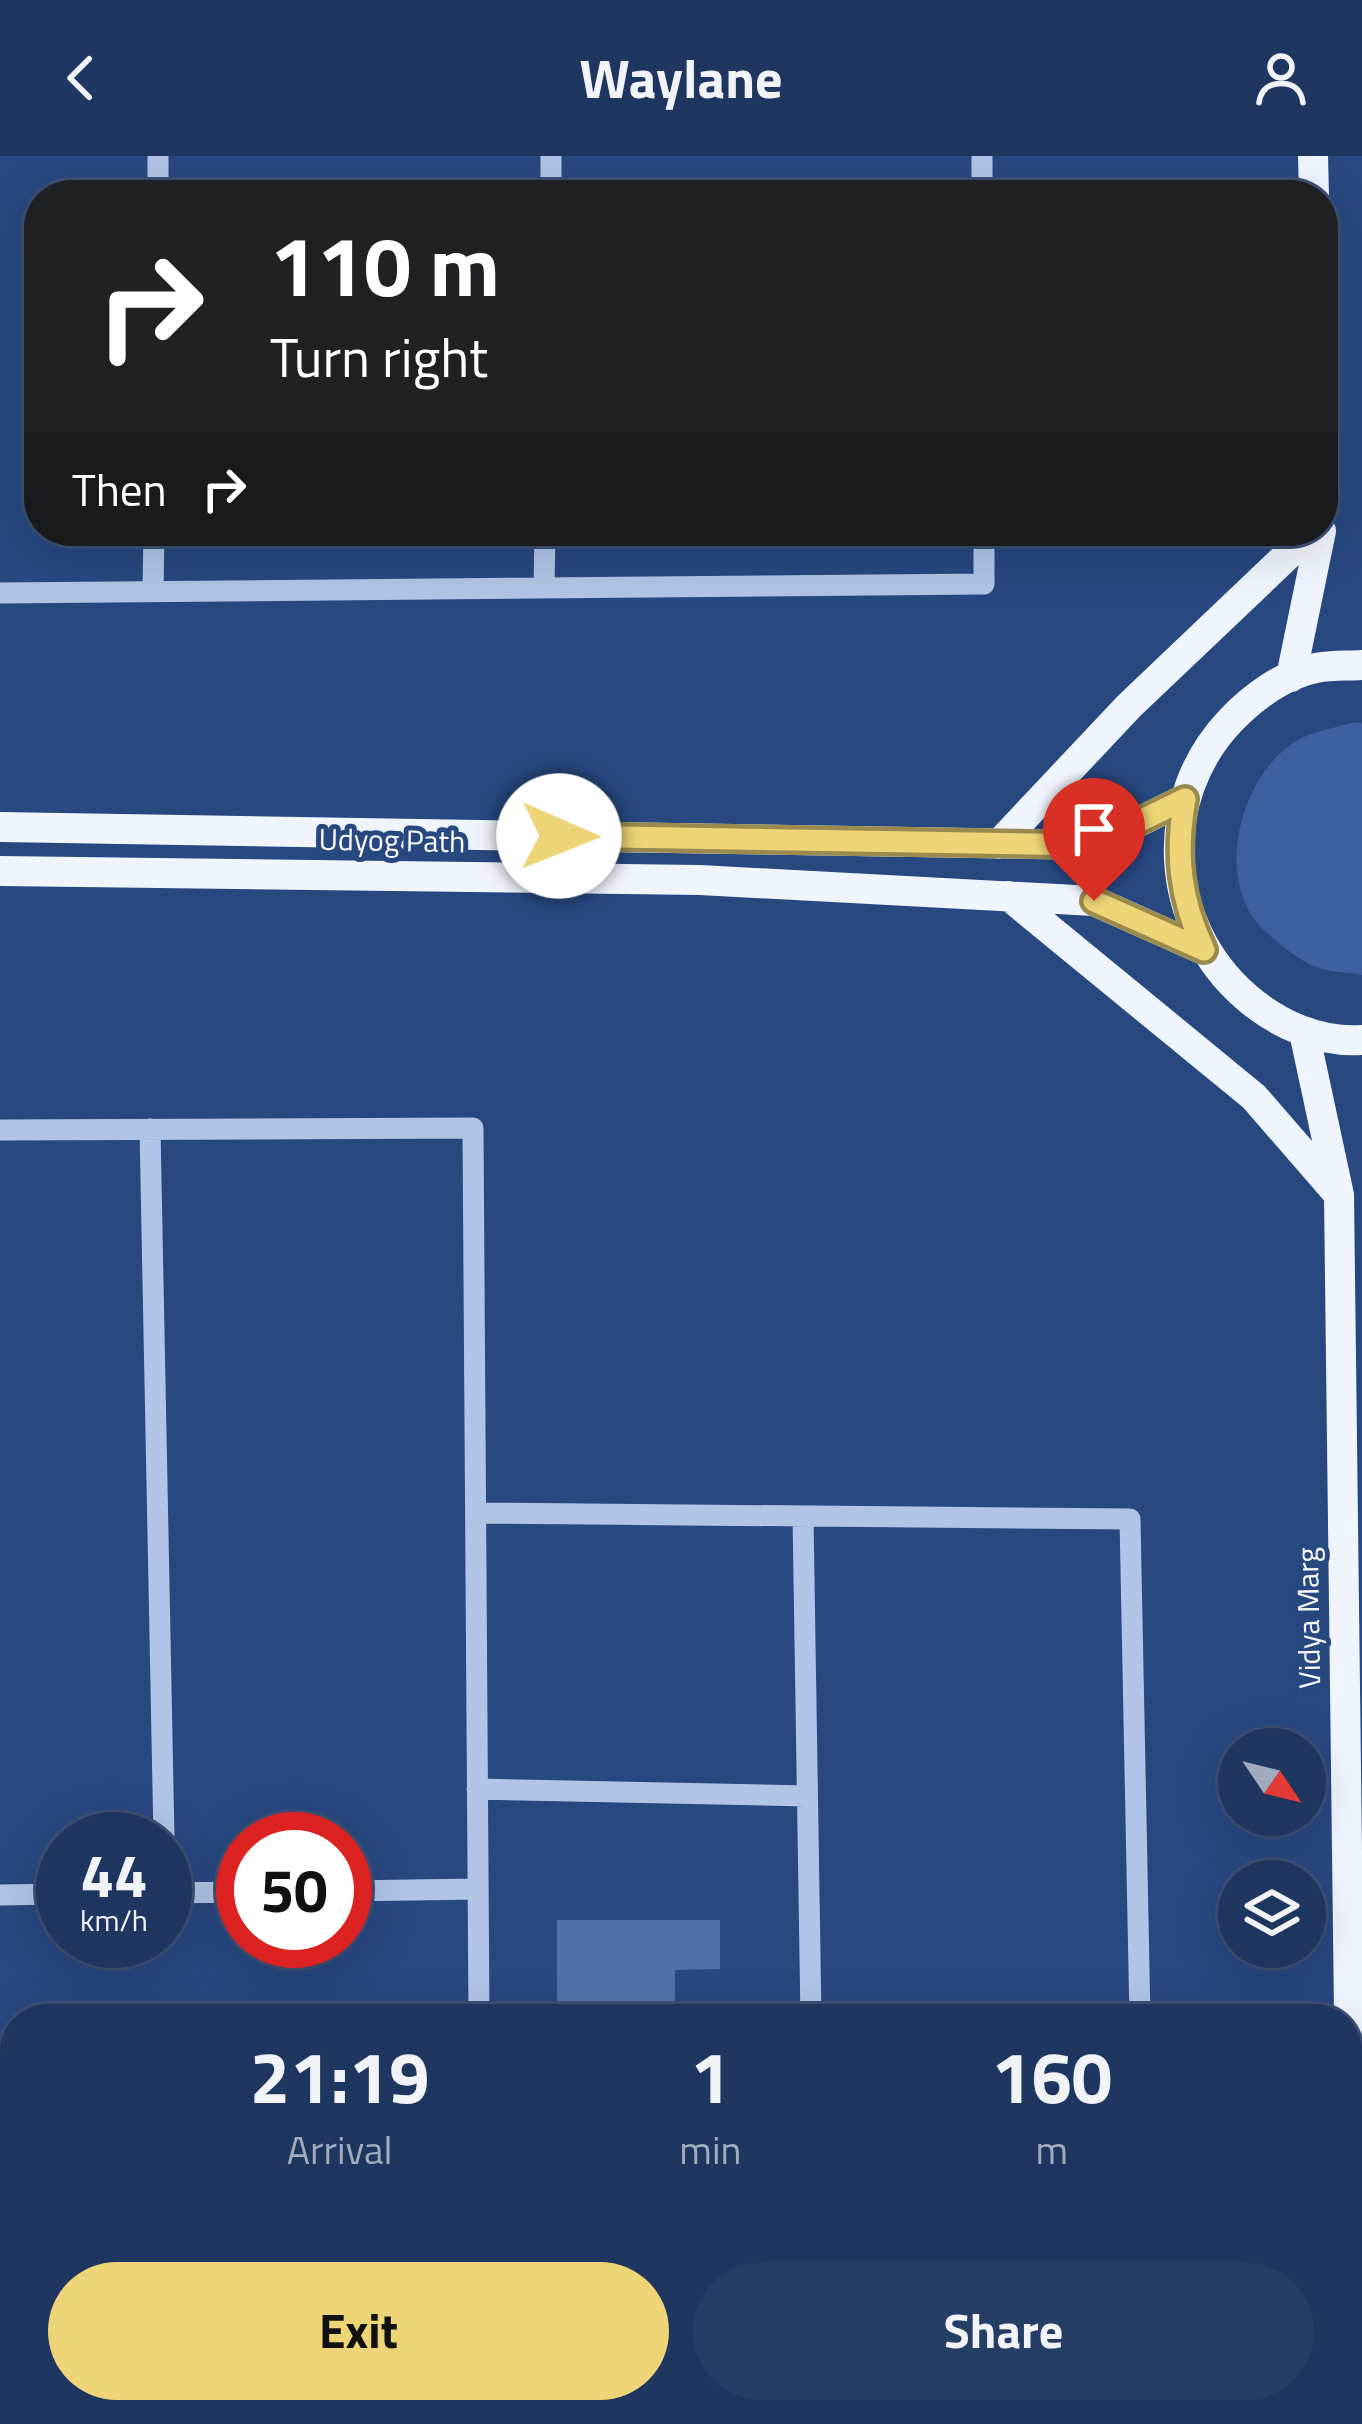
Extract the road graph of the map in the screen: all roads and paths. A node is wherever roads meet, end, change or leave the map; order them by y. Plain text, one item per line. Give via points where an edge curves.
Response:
1 (154, 546) edge
2 (545, 546) edge
3 (984, 546) edge
4 (1299, 546) edge
5 (1317, 546) edge
6 (544, 588) junction
7 (153, 591) junction
8 (0, 592) edge
9 (1362, 665) edge
10 (1291, 677) junction
11 (1185, 799) junction
12 (0, 827) edge
13 (999, 844) junction
14 (0, 871) edge
15 (1009, 896) junction
16 (1204, 950) junction
17 (1304, 1031) junction
18 (1362, 1040) edge
19 (150, 1129) junction
20 (0, 1130) edge
21 (1339, 1195) junction
22 (476, 1513) junction
23 (803, 1516) junction
24 (478, 1789) junction
25 (807, 1796) junction
26 (163, 1812) edge
27 (478, 1889) junction
28 (372, 1891) edge
29 (36, 1894) edge
30 (0, 1895) edge
31 (479, 2004) edge
32 (811, 2004) edge
33 (1140, 2004) edge
34 (1349, 2004) edge

1 - 7 street
2 - 6 street
3 - 6 street via 984,584
4 - 13 main road via 1129,706
5 - 10 main road
6 - 7 street
7 - 8 street
9 - 10 main road
10 - 11 main road via 1221,731
11 - 13 main road, Udyog Path via 1091,845
11 - 16 main road via 1181,889
12 - 13 main road, Udyog Path
14 - 15 main road, Udyog Path via 700,880
15 - 16 main road, Udyog Path via 1094,901
15 - 21 main road via 1254,1097
16 - 17 main road via 1258,1007
17 - 18 main road
17 - 21 main road, Vidya Marg
19 - 20 street
19 - 22 street via 473,1128
19 - 26 street
21 - 34 main road, Vidya Marg
22 - 23 street
22 - 24 street
23 - 25 street
23 - 33 street via 1130,1519
24 - 25 street
24 - 27 street
25 - 32 street
27 - 28 street
27 - 31 street
29 - 30 street

